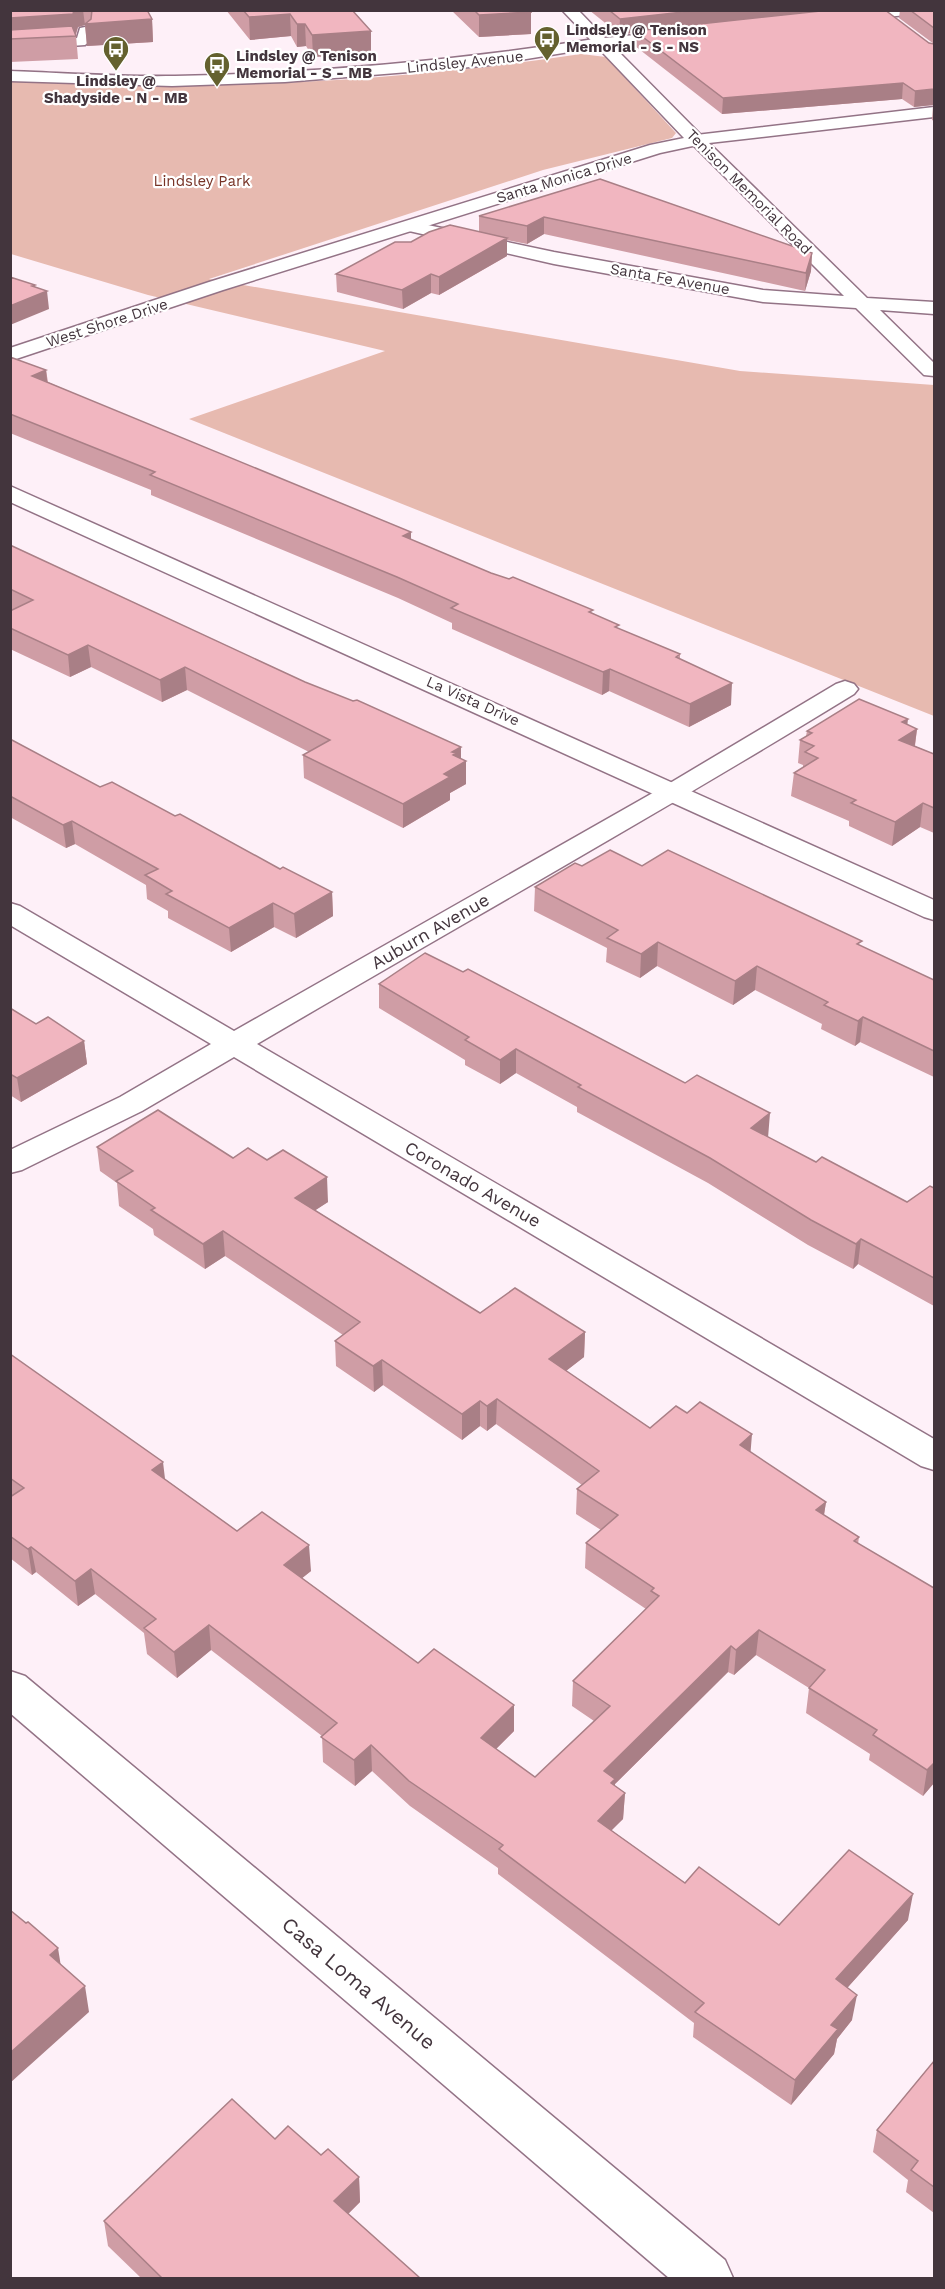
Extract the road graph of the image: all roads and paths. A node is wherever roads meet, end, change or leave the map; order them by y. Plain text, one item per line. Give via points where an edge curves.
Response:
1 (569, 10) edge
2 (917, 10) edge
3 (876, 12) edge
4 (833, 18) edge
5 (897, 27) edge
6 (85, 31) dead end
7 (696, 32) edge
8 (601, 43) junction
9 (10, 46) edge
10 (10, 76) edge
11 (934, 112) edge
12 (696, 140) junction
13 (409, 226) junction
14 (203, 291) joint
15 (863, 304) junction
16 (934, 309) edge
17 (10, 355) edge
18 (931, 371) dead end
19 (10, 493) edge
20 (845, 689) dead end
21 (675, 792) junction
22 (934, 911) edge
23 (10, 912) edge
24 (236, 1044) junction
25 (10, 1163) edge
26 (934, 1456) edge
27 (10, 1688) edge
28 (706, 2278) edge

1 - 8 street, Tenison Memorial Road
2 - 3 street
3 - 4 street
3 - 5 street
6 - 9 street via 85,39 80,42
7 - 8 street, Lindsley Avenue
8 - 10 street, Lindsley Avenue via 483,61 285,77 163,81
8 - 12 street, Tenison Memorial Road
11 - 12 street, Santa Monica Drive
12 - 13 street, Santa Monica Drive
12 - 15 street, Tenison Memorial Road
13 - 14 street, Santa Monica Drive
13 - 15 street, Santa Fe Avenue via 715,288
14 - 17 street, West Shore Drive
15 - 16 street, Santa Fe Avenue
15 - 18 street, Tenison Memorial Road
19 - 21 street, La Vista Drive
20 - 21 street, Auburn Avenue
21 - 22 street, La Vista Drive
21 - 24 street, Auburn Avenue
23 - 24 street, Coronado Avenue
24 - 25 street, Auburn Avenue via 132,1104
24 - 26 street, Coronado Avenue
27 - 28 street, Casa Loma Avenue

